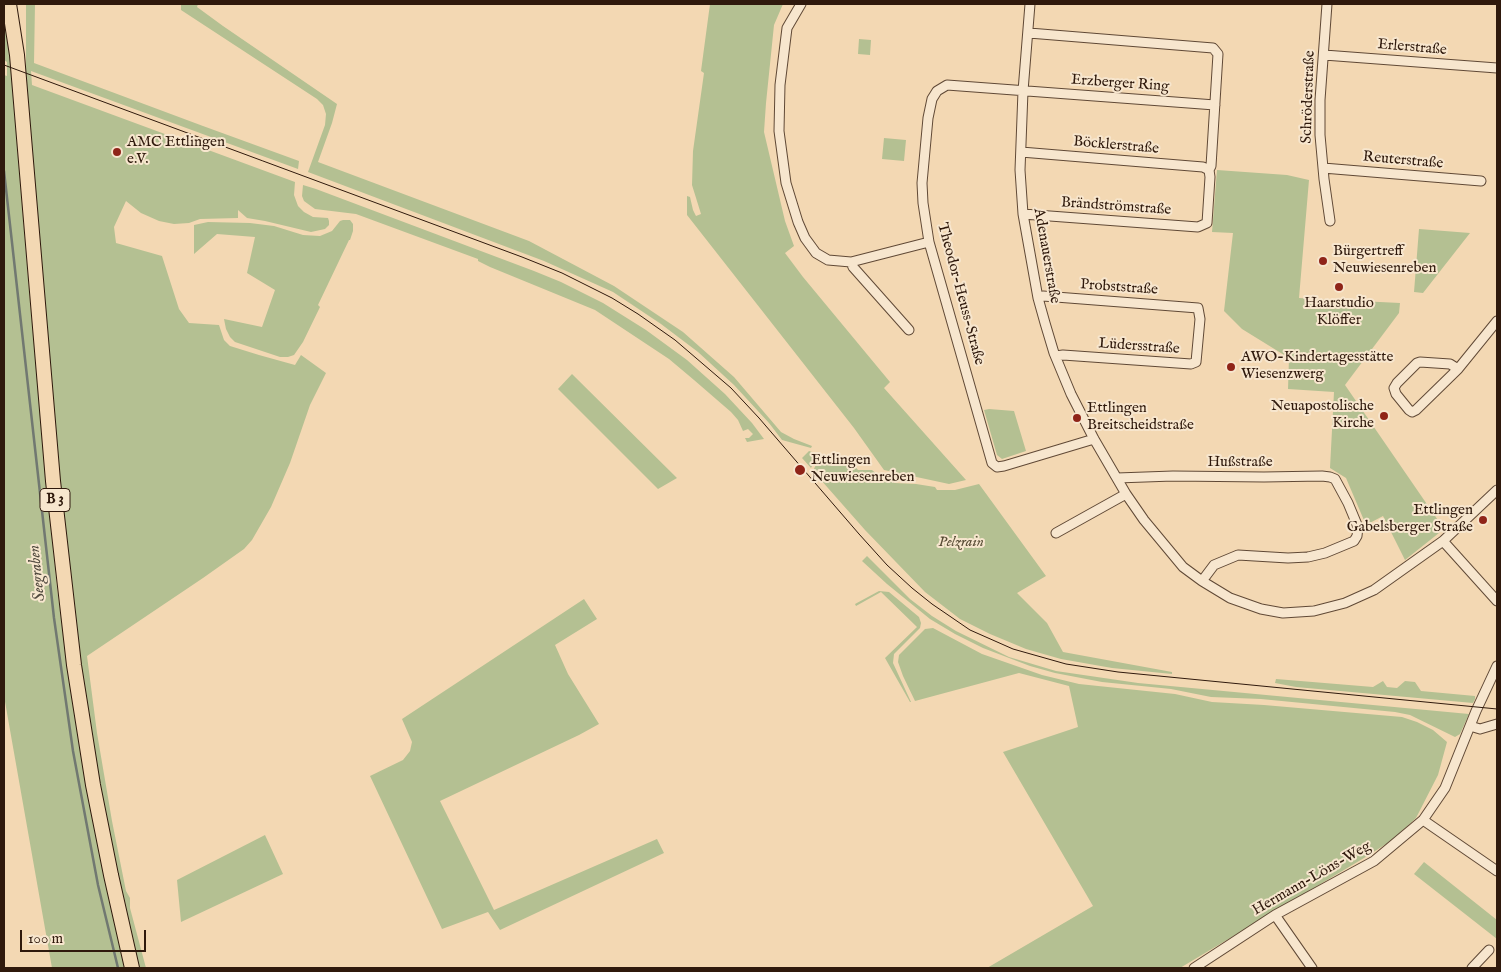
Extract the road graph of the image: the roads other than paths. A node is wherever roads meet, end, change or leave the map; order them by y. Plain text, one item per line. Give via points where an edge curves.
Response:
1 (9, 4) edge
2 (19, 4) edge
3 (801, 4) edge
4 (1030, 4) edge
5 (1327, 4) edge
6 (1029, 33) junction
7 (17, 55) junction
8 (1324, 55) junction
9 (1497, 68) edge
10 (1023, 90) junction
11 (1215, 105) junction
12 (1021, 152) junction
13 (1323, 168) junction
14 (1209, 170) junction
15 (1481, 181) dead end
16 (1023, 214) junction
17 (1330, 221) dead end
18 (929, 242) junction
19 (852, 262) junction
20 (1038, 298) junction
21 (1198, 308) joint
22 (1497, 321) edge
23 (909, 330) dead end
24 (1056, 356) junction
25 (1458, 369) junction
26 (1094, 439) junction
27 (1117, 478) junction
28 (1497, 490) edge
29 (1126, 494) junction
30 (1056, 533) dead end
31 (1442, 541) junction
32 (1202, 581) junction
33 (1497, 601) edge
34 (1497, 666) edge
35 (1497, 724) edge
36 (1470, 726) junction
37 (1423, 820) junction
38 (1497, 871) edge
39 (1275, 914) junction
40 (1488, 950) dead end
41 (132, 968) edge
42 (1194, 968) edge
43 (1312, 968) edge
44 (1472, 968) edge

1 - 7 main road, B 3
2 - 7 main road, B 3
3 - 19 street via 788,28 780,85 779,131 786,183 804,238 816,253 828,260
4 - 6 street, Adenauerstraße
5 - 8 street, Schröderstraße
6 - 10 street, Adenauerstraße
6 - 11 street via 1213,48 1218,54
7 - 41 main road, B 3 via 53,481 74,665 95,794
8 - 9 street, Erlerstraße
8 - 13 street, Schröderstraße via 1320,100
10 - 11 street, Erzberger Ring
10 - 12 street, Adenauerstraße
10 - 18 street, Theodor-Heuss-Straße via 947,85 932,99 922,183
11 - 14 street
12 - 14 street, Böcklerstraße
12 - 16 street, Adenauerstraße
13 - 15 street, Reuterstraße
13 - 17 street, Schröderstraße
14 - 16 street, Brändströmstraße via 1207,223 1198,227
16 - 20 street, Adenauerstraße
18 - 19 street
18 - 26 street, Theodor-Heuss-Straße via 992,464 1004,466
19 - 23 street
20 - 21 street, Probststraße
20 - 24 street, Adenauerstraße
21 - 24 street, Lüdersstraße via 1196,362 1191,364
22 - 25 street
24 - 26 street, Adenauerstraße
25 - 25 street via 1450,364 1417,363 1394,388 1396,394 1412,412
26 - 27 street, Adenauerstraße
27 - 29 street, Adenauerstraße
27 - 32 street, Hußstraße via 1335,479 1358,527 1354,541 1308,557 1238,555 1214,565
28 - 31 street, Adenauerstraße
29 - 30 street
29 - 32 street, Adenauerstraße via 1183,567
31 - 32 street, Adenauerstraße via 1374,590 1345,603 1314,611 1261,609 1230,598
31 - 33 street
34 - 36 street, Hermann-Löns-Weg
35 - 36 street via 1480,729
36 - 37 street, Hermann-Löns-Weg via 1445,788
37 - 38 street
37 - 39 street, Hermann-Löns-Weg via 1374,861
39 - 42 street, Hermann-Löns-Weg
39 - 43 street
40 - 44 street

